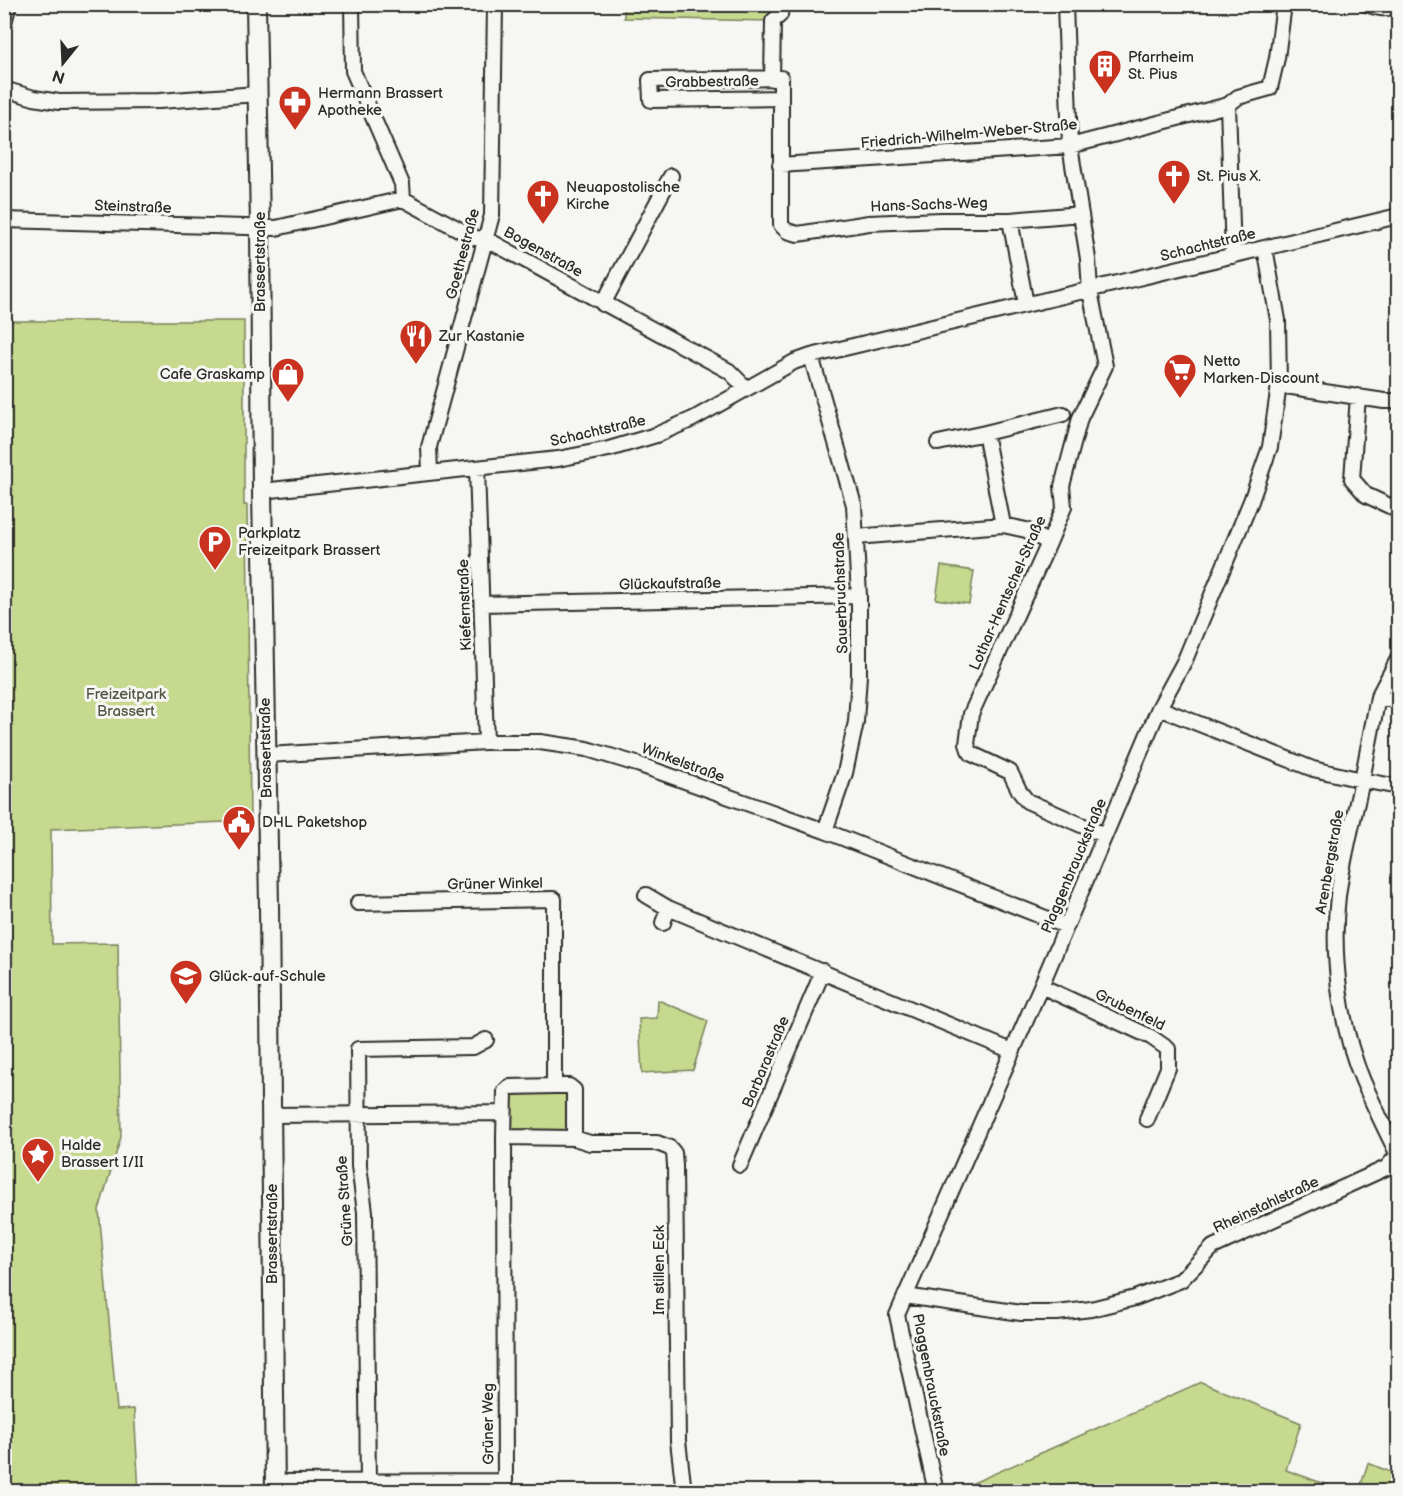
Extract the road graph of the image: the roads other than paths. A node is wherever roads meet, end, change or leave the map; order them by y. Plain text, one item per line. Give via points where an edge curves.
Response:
1 (9, 4) edge
2 (256, 4) edge
3 (352, 4) edge
4 (495, 4) edge
5 (781, 4) edge
6 (1065, 4) edge
7 (1284, 4) edge
8 (1366, 4) edge
9 (1395, 4) edge
10 (4, 23) edge
11 (776, 79) junction
12 (4, 89) edge
13 (258, 94) junction
14 (780, 98) junction
15 (1228, 105) junction
16 (1070, 146) junction
17 (780, 165) junction
18 (671, 176) dead end
19 (403, 199) junction
20 (1081, 214) junction
21 (1398, 216) edge
22 (4, 220) edge
23 (1010, 220) junction
24 (260, 227) junction
25 (486, 239) junction
26 (1264, 248) junction
27 (1233, 256) junction
28 (1090, 291) junction
29 (603, 304) junction
30 (1026, 304) junction
31 (811, 356) junction
32 (1280, 385) junction
33 (746, 388) junction
34 (1358, 396) junction
35 (1398, 401) edge
36 (1063, 414) dead end
37 (985, 433) junction
38 (938, 443) dead end
39 (477, 468) junction
40 (430, 472) junction
41 (262, 491) junction
42 (1398, 510) edge
43 (1003, 525) junction
44 (856, 537) junction
45 (1049, 543) junction
46 (858, 596) junction
47 (482, 604) junction
48 (1398, 659) edge
49 (1378, 697) junction
50 (1398, 702) edge
51 (1159, 708) junction
52 (486, 742) junction
53 (267, 755) junction
54 (1362, 780) junction
55 (1398, 787) edge
56 (825, 831) junction
57 (1104, 835) junction
58 (646, 895) dead end
59 (358, 903) dead end
60 (668, 908) junction
61 (663, 923) dead end
62 (1066, 926) junction
63 (823, 971) junction
64 (1041, 986) junction
65 (486, 1040) dead end
66 (1012, 1051) junction
67 (554, 1086) junction
68 (504, 1113) junction
69 (271, 1115) junction
70 (360, 1115) junction
71 (1146, 1119) dead end
72 (504, 1137) junction
73 (574, 1138) junction
74 (1398, 1155) edge
75 (740, 1165) dead end
76 (905, 1296) junction
77 (368, 1481) junction
78 (471, 1486) edge
79 (275, 1487) edge
80 (684, 1491) edge
81 (936, 1491) edge

1 - 10 street
2 - 13 main road, Brassertstraße
3 - 19 street via 352,71 402,184
4 - 25 street, Goethestraße via 494,205
5 - 11 street via 780,15 773,21
6 - 16 street, Lothar-Hentschel-Straße
7 - 15 street, Friedrich-Wilhelm-Weber-Straße via 1270,88 1239,97
8 - 9 street via 1384,9
11 - 14 street
11 - 14 street, Grabbestraße via 650,80 651,100
12 - 13 street via 59,102 159,101
13 - 24 main road, Brassertstraße
14 - 17 street
15 - 16 street, Friedrich-Wilhelm-Weber-Straße
15 - 27 street
16 - 17 street, Friedrich-Wilhelm-Weber-Straße
16 - 20 street, Lothar-Hentschel-Straße
17 - 23 street, Hans-Sachs-Weg via 781,225 798,234 869,223
18 - 29 street
19 - 24 street via 276,228
19 - 25 street, Bogenstraße via 475,238
20 - 23 street, Hans-Sachs-Weg
20 - 28 street, Lothar-Hentschel-Straße
21 - 26 street, Schachtstraße
22 - 24 street, Steinstraße
23 - 30 street
24 - 41 main road, Brassertstraße
25 - 29 street, Bogenstraße
25 - 40 street, Goethestraße via 429,447
26 - 27 street, Schachtstraße
26 - 32 street, Plaggenbrauckstraße via 1278,320
27 - 28 street, Schachtstraße
28 - 30 street, Schachtstraße
28 - 45 street, Lothar-Hentschel-Straße via 1105,366 1080,418 1062,486 1064,507
29 - 33 street, Bogenstraße via 729,371
30 - 31 street, Schachtstraße
31 - 33 street, Schachtstraße
31 - 44 street, Sauerbruchstraße via 854,505
32 - 34 street
32 - 51 street, Plaggenbrauckstraße via 1270,447 1251,501 1185,660
33 - 39 street, Schachtstraße via 656,435 558,459
34 - 35 street
34 - 42 street via 1353,479 1366,495
36 - 37 street
37 - 38 street
37 - 43 street
39 - 40 street, Schachtstraße
39 - 47 street, Kiefernstraße
40 - 41 street, Schachtstraße
41 - 53 main road, Brassertstraße
43 - 44 street
43 - 45 street via 1026,530
44 - 46 street, Sauerbruchstraße
45 - 57 street, Lothar-Hentschel-Straße via 971,714 967,744 972,754 1010,772 1024,796
46 - 47 street, Glückaufstraße
46 - 56 street, Sauerbruchstraße via 856,722
47 - 52 street, Kiefernstraße
48 - 49 street, Arenbergstraße
49 - 50 street
49 - 54 street, Arenbergstraße
51 - 54 street via 1313,769
51 - 57 street, Plaggenbrauckstraße
52 - 53 street, Winkelstraße
52 - 56 street, Winkelstraße via 540,742 587,749
53 - 69 main road, Brassertstraße
54 - 55 street
54 - 74 street, Arenbergstraße via 1338,896 1338,976 1362,1078
56 - 62 street, Winkelstraße
57 - 62 street, Plaggenbrauckstraße
58 - 60 street
59 - 67 street, Grüner Winkel via 554,899
60 - 61 street
60 - 63 street
62 - 64 street, Plaggenbrauckstraße
63 - 66 street
63 - 75 street, Barbarastraße
64 - 66 street, Plaggenbrauckstraße
64 - 71 street, Grubenfeld via 1151,1037 1168,1049 1168,1068
65 - 70 street, Grüne Straße via 473,1047 358,1049
66 - 76 street, Plaggenbrauckstraße
67 - 68 street, Grüner Weg via 508,1087
67 - 73 street via 574,1090
68 - 70 street
68 - 72 street, Grüner Weg
69 - 70 street
69 - 79 main road, Brassertstraße
70 - 77 street, Grüne Straße
72 - 73 street
72 - 78 street, Grüner Weg via 505,1481
73 - 80 street, Im stillen Eck via 590,1143 657,1143 674,1153 678,1441
74 - 76 street, Rheinstahlstraße via 1386,1168 1213,1247 1181,1280 1135,1298 1057,1313 1021,1312
76 - 81 street, Plaggenbrauckstraße via 897,1315
77 - 78 street, Grüner Weg
77 - 79 street, Grüner Weg

